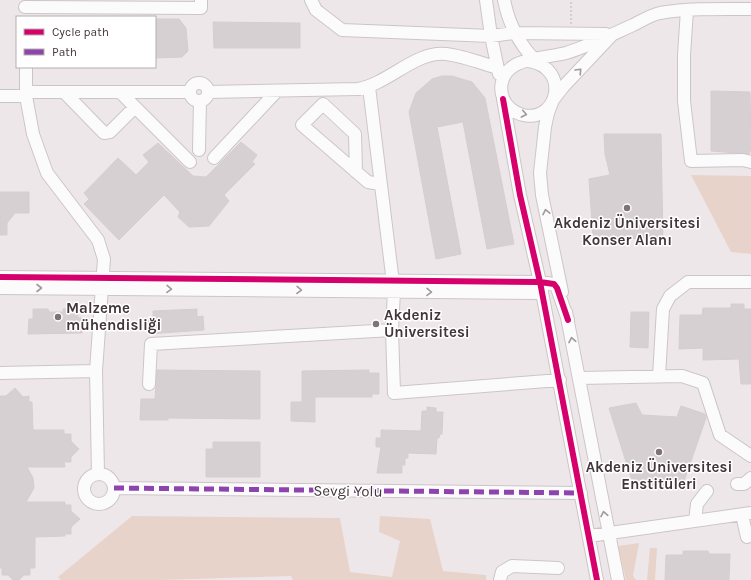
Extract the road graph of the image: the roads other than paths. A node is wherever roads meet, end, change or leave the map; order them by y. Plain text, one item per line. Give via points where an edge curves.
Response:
1 (201, 0) edge
2 (311, 0) edge
3 (486, 0) edge
4 (504, 0) edge
5 (115, 4) edge
6 (135, 4) edge
7 (683, 7) edge
8 (26, 8) edge
9 (751, 9) edge
10 (514, 33) junction
11 (612, 34) junction
12 (491, 36) junction
13 (534, 61) junction
14 (26, 68) edge
15 (498, 68) junction
16 (369, 87) junction
17 (64, 92) junction
18 (120, 92) junction
19 (190, 92) junction
20 (276, 92) junction
21 (26, 94) junction
22 (502, 94) junction
23 (0, 96) edge
24 (204, 97) junction
25 (553, 100) junction
26 (135, 107) junction
27 (177, 149) junction
28 (199, 150) junction
29 (190, 162) dead end
30 (751, 162) edge
31 (356, 172) junction
32 (380, 184) junction
33 (0, 277) edge
34 (751, 282) edge
35 (104, 283) junction
36 (393, 286) junction
37 (541, 287) junction
38 (0, 288) edge
39 (568, 320) junction
40 (392, 330) junction
41 (96, 371) junction
42 (0, 373) edge
43 (659, 376) junction
44 (579, 378) junction
45 (560, 380) junction
46 (149, 384) dead end
47 (751, 456) edge
48 (98, 474) junction
49 (751, 478) edge
50 (737, 484) dead end
51 (114, 488) junction
52 (707, 491) dead end
53 (581, 493) junction
54 (746, 514) edge
55 (696, 521) junction
56 (608, 534) junction
57 (589, 536) junction
58 (747, 537) dead end
59 (558, 568) dead end
60 (500, 580) edge
61 (597, 580) edge
62 (618, 580) edge

1 - 6 street via 201,8
2 - 12 street via 316,10 342,30
3 - 12 street
4 - 10 street
5 - 6 street
5 - 8 street
7 - 9 street
7 - 11 street via 659,13
7 - 30 street via 684,102 691,161
10 - 11 street
10 - 12 street
10 - 13 street
11 - 13 street via 567,52
25 -> 11 street
12 - 15 street
13 - 22 street via 520,62 512,67 504,77
13 - 25 street via 546,67 552,74 556,92
14 - 21 street
15 - 16 street via 446,54 424,57
15 - 22 street
16 - 20 street
16 - 32 street
17 - 18 street
17 - 21 street
17 - 26 street via 104,133 110,132
18 - 19 street
18 - 26 street
19 - 24 street via 192,98
19 - 24 street via 193,85 200,83 206,86
20 - 24 street
20 - 28 street via 218,154
21 - 23 street
21 - 35 street via 33,134 47,173 98,240 104,259
22 -> 25 street via 515,112 523,115 532,116 540,113 548,108
22 - 37 street via 520,195
24 - 28 street
39 -> 25 street via 542,195 540,173 545,127
26 - 27 street
27 - 28 street
27 - 29 street
31 - 31 street via 302,125 323,104 355,134
31 - 32 street via 368,182
32 - 36 street
33 - 35 street
34 - 43 street via 688,282 673,292 663,309
35 - 36 street
38 -> 35 street
35 - 41 street
36 - 37 street
36 - 40 street
37 - 39 street via 554,284
37 - 45 street
44 -> 39 street
40 - 45 street via 394,394
40 - 46 street via 151,344
41 - 42 street via 57,376
41 - 48 street
43 - 44 street
43 - 47 street via 682,376 703,383 720,436
56 -> 44 street
45 - 53 street
48 - 51 street via 109,478
48 - 51 street via 84,484 89,501 94,504 106,503 114,494
49 - 50 street via 744,484
51 - 53 street, Sevgi Yolu
52 - 55 street via 697,504
53 - 57 street
54 - 55 street
54 - 58 street
55 - 56 street
56 - 57 street
56 - 62 street
57 - 61 street
59 - 60 street via 512,566 502,572

